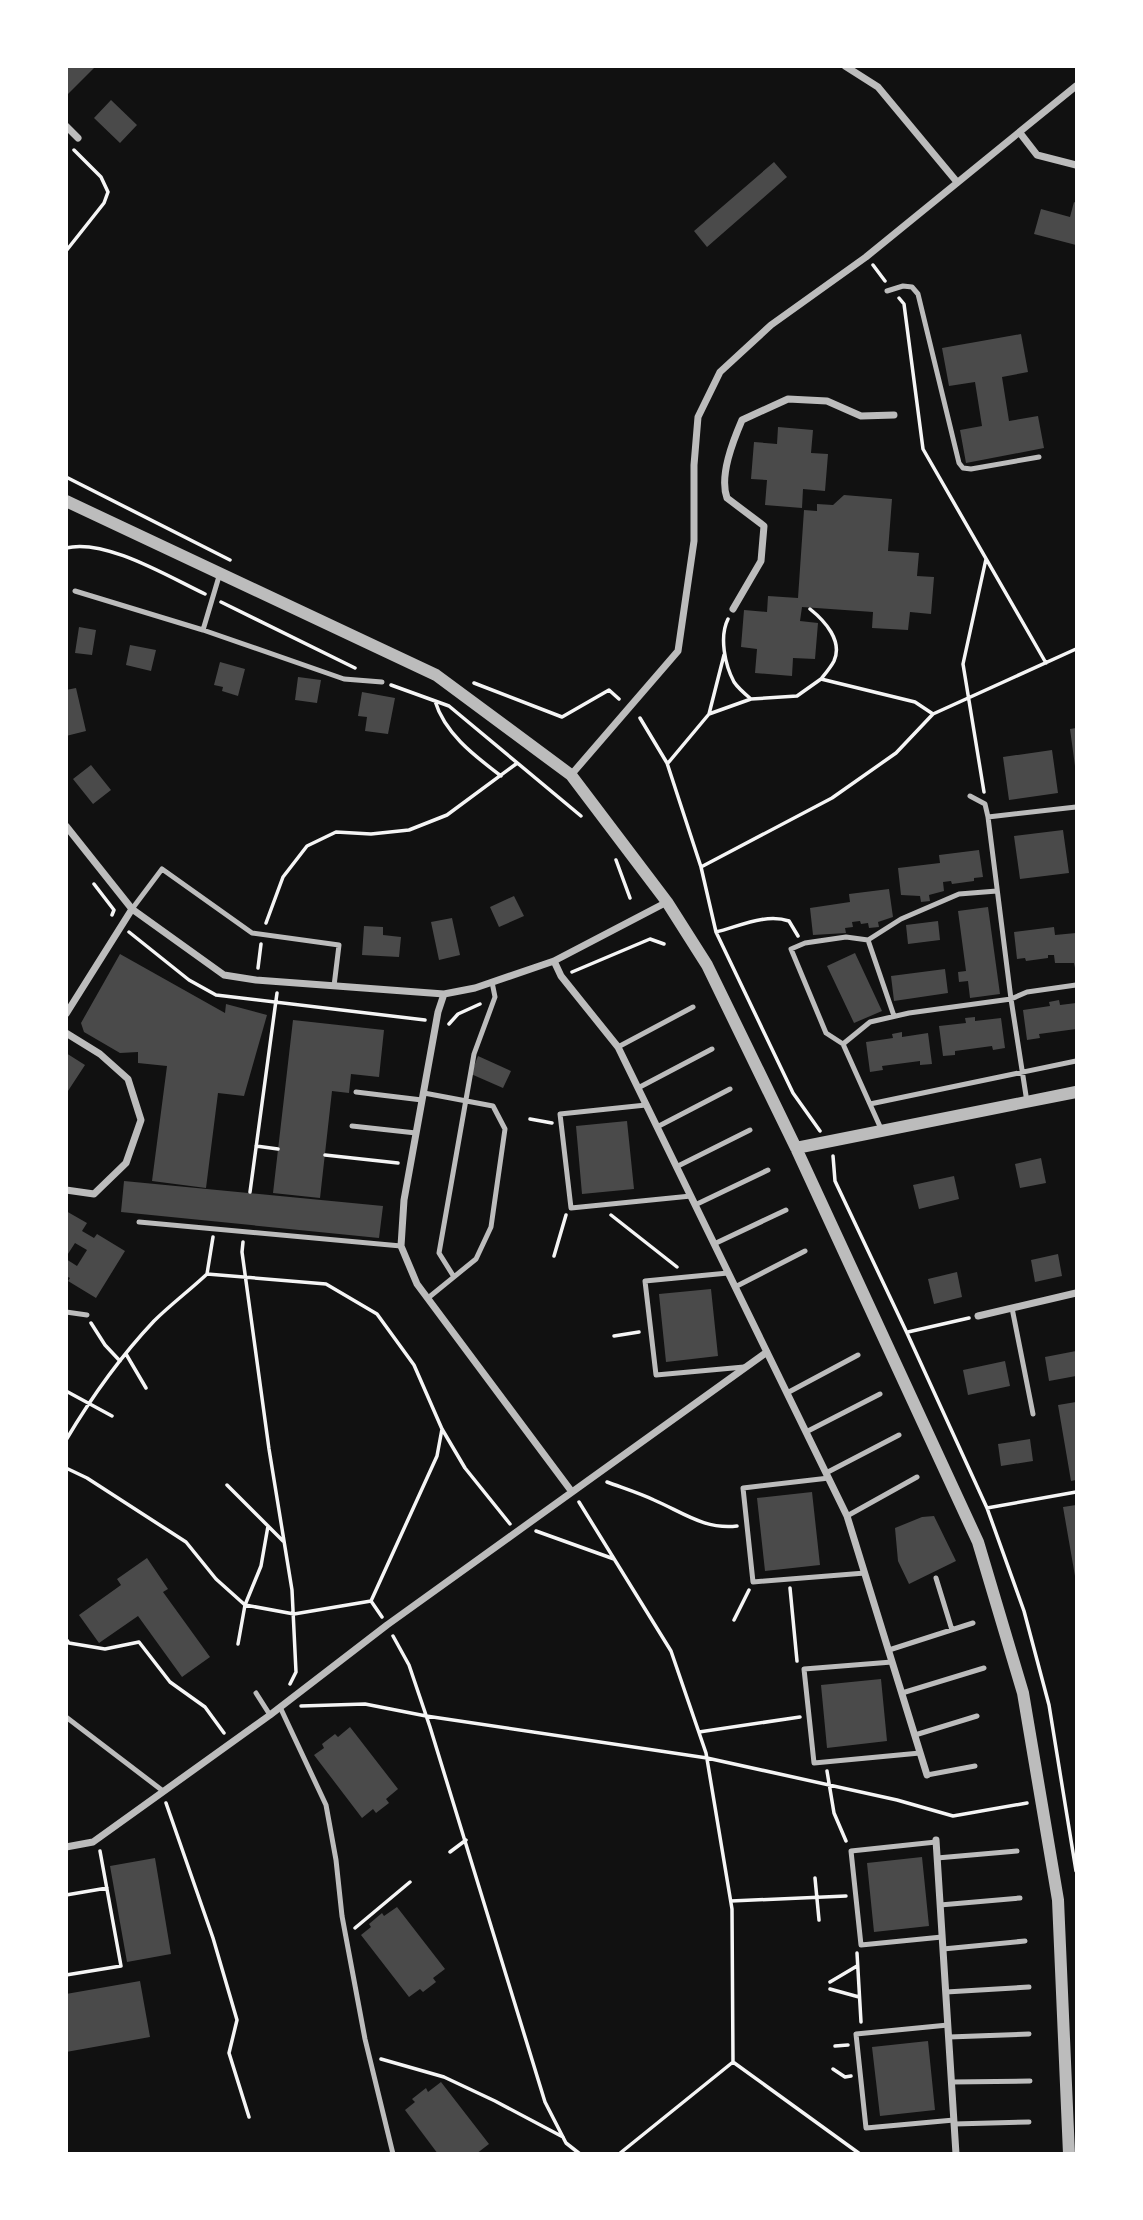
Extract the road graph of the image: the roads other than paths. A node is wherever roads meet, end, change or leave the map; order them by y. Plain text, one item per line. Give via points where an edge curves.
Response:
1 (845, 66) edge
2 (1076, 86) edge
3 (66, 125) edge
4 (1020, 133) junction
5 (78, 138) road end
6 (1076, 165) edge
7 (957, 182) junction
8 (887, 291) dead end
9 (894, 415) dead end
10 (1039, 457) dead end
11 (66, 501) edge
12 (220, 573) junction
13 (75, 591) dead end
14 (733, 609) road end
15 (203, 630) junction
16 (382, 682) dead end
17 (571, 775) junction
18 (970, 796) dead end
19 (1076, 807) edge
20 (988, 817) junction
21 (66, 826) edge
22 (997, 891) junction
23 (667, 902) junction
24 (132, 909) junction
25 (868, 940) junction
26 (554, 961) junction
27 (492, 982) junction
28 (1076, 985) edge
29 (334, 986) junction
30 (444, 994) junction
31 (1011, 999) junction
32 (693, 1007) dead end
33 (66, 1014) edge
34 (894, 1016) junction
35 (66, 1033) edge
36 (843, 1044) junction
37 (618, 1048) junction
38 (712, 1049) dead end
39 (1076, 1061) edge
40 (1023, 1072) junction
41 (638, 1088) junction
42 (730, 1089) dead end
43 (356, 1093) dead end
44 (1076, 1095) edge
45 (423, 1096) junction
46 (464, 1100) junction
47 (1027, 1102) junction
48 (870, 1104) junction
49 (646, 1105) junction
50 (352, 1126) dead end
51 (656, 1127) junction
52 (750, 1130) dead end
53 (883, 1131) junction
54 (416, 1133) junction
55 (796, 1148) junction
56 (676, 1167) junction
57 (768, 1170) dead end
58 (66, 1190) edge
59 (691, 1196) junction
60 (695, 1205) junction
61 (786, 1210) dead end
62 (139, 1222) dead end
63 (714, 1244) junction
64 (401, 1246) junction
65 (805, 1251) dead end
66 (728, 1273) junction
67 (454, 1277) junction
68 (735, 1287) junction
69 (1076, 1293) edge
70 (428, 1298) junction
71 (1012, 1308) junction
72 (66, 1312) edge
73 (87, 1315) road end
74 (978, 1316) road end
75 (767, 1352) junction
76 (858, 1355) dead end
77 (745, 1367) junction
78 (788, 1393) junction
79 (880, 1394) dead end
80 (1034, 1414) dead end
81 (807, 1432) junction
82 (899, 1435) dead end
83 (828, 1476) junction
84 (917, 1477) dead end
85 (572, 1492) junction
86 (848, 1516) junction
87 (865, 1573) junction
88 (936, 1578) dead end
89 (973, 1623) dead end
90 (952, 1630) junction
91 (889, 1650) junction
92 (892, 1662) junction
93 (984, 1668) dead end
94 (256, 1693) dead end
95 (902, 1693) junction
96 (280, 1707) junction
97 (270, 1715) junction
98 (978, 1716) dead end
99 (66, 1717) edge
100 (915, 1735) junction
101 (920, 1753) junction
102 (975, 1766) dead end
103 (927, 1775) joint
104 (163, 1791) junction
105 (936, 1841) joint
106 (66, 1847) edge
107 (1017, 1851) dead end
108 (937, 1858) junction
109 (1020, 1898) dead end
110 (940, 1905) junction
111 (942, 1937) junction
112 (1025, 1941) dead end
113 (943, 1949) junction
114 (1029, 1987) dead end
115 (946, 1992) junction
116 (948, 2025) junction
117 (1029, 2034) dead end
118 (949, 2037) junction
119 (1030, 2081) dead end
120 (951, 2082) junction
121 (954, 2122) junction
122 (1030, 2122) dead end
123 (393, 2154) edge
124 (956, 2154) edge
125 (1070, 2154) edge

1 - 7 street via 878,87
2 - 4 street
3 - 5 street
4 - 6 street via 1037,155
4 - 7 street
7 - 17 street via 866,257 771,325 720,372 698,417 694,541 678,651
8 - 10 lane via 903,286 918,294 963,468
9 - 14 street via 861,416 827,401 788,399 742,420 729,450 725,491 727,498 764,526 761,561
11 - 12 street
12 - 15 lane
12 - 17 street via 436,674
13 - 15 lane
15 - 16 lane via 344,679
17 - 23 street
18 - 20 lane via 985,804
19 - 20 lane
20 - 22 lane
21 - 24 street
22 - 25 lane via 959,894 901,919
22 - 31 lane
23 - 26 street
23 - 55 street via 706,965
24 - 29 street via 224,975
24 - 29 lane via 162,869 252,933 339,944
24 - 33 street
25 - 34 lane
25 - 36 lane via 846,937 791,949 826,1032
26 - 27 street
26 - 37 street
27 - 30 street
27 - 46 lane via 495,997 474,1054
28 - 31 lane
29 - 30 street
30 - 45 street
31 - 34 lane
31 - 40 lane
32 - 37 lane
34 - 36 lane via 870,1022
35 - 58 street via 128,1079 141,1120 127,1163 94,1194
36 - 48 lane
37 - 41 street
38 - 41 lane
39 - 40 lane
40 - 47 lane
40 - 48 lane
41 - 49 street
42 - 51 lane
43 - 45 lane
44 - 47 street
45 - 46 lane
45 - 54 street
46 - 67 lane via 439,1253
46 - 67 lane via 493,1106 505,1129 491,1227 476,1259
47 - 53 street
48 - 53 lane
49 - 51 street
49 - 59 lane via 561,1114 571,1208
50 - 54 lane
51 - 56 street
52 - 56 lane
53 - 55 street
54 - 64 street
55 - 125 street via 978,1542 1023,1693 1058,1900
56 - 59 street
57 - 60 lane
59 - 60 street
60 - 63 street
61 - 63 lane
62 - 64 lane
63 - 66 street
64 - 70 street
65 - 68 lane
66 - 68 street
66 - 77 lane via 645,1281 656,1375
67 - 70 lane
68 - 75 street
69 - 71 street
70 - 85 street
71 - 74 street
71 - 80 lane
72 - 73 lane
75 - 77 street
75 - 78 street
76 - 78 lane
77 - 85 street
78 - 81 street
79 - 81 lane
81 - 83 street
82 - 83 lane
83 - 86 street
83 - 87 lane via 743,1488 753,1582
84 - 86 lane
85 - 96 street
86 - 87 street
87 - 91 street
88 - 90 lane
89 - 90 lane
90 - 91 lane
91 - 92 street
92 - 95 street
92 - 101 lane via 804,1669 814,1763
93 - 95 lane
94 - 97 lane
95 - 100 street
96 - 97 street
96 - 123 lane via 326,1805 369,2056
97 - 104 street
98 - 100 lane
99 - 104 lane
100 - 101 street
101 - 103 street
102 - 103 lane
104 - 106 street via 93,1842
105 - 108 street
105 - 111 lane via 851,1851 861,1945
107 - 108 lane
108 - 110 street
109 - 110 lane
110 - 111 street
111 - 113 street
112 - 113 lane
113 - 115 street
114 - 115 lane
115 - 116 street
116 - 118 street
116 - 121 lane via 856,2034 866,2128
117 - 118 lane
118 - 120 street
119 - 120 lane
120 - 121 street
121 - 122 lane
121 - 124 street

